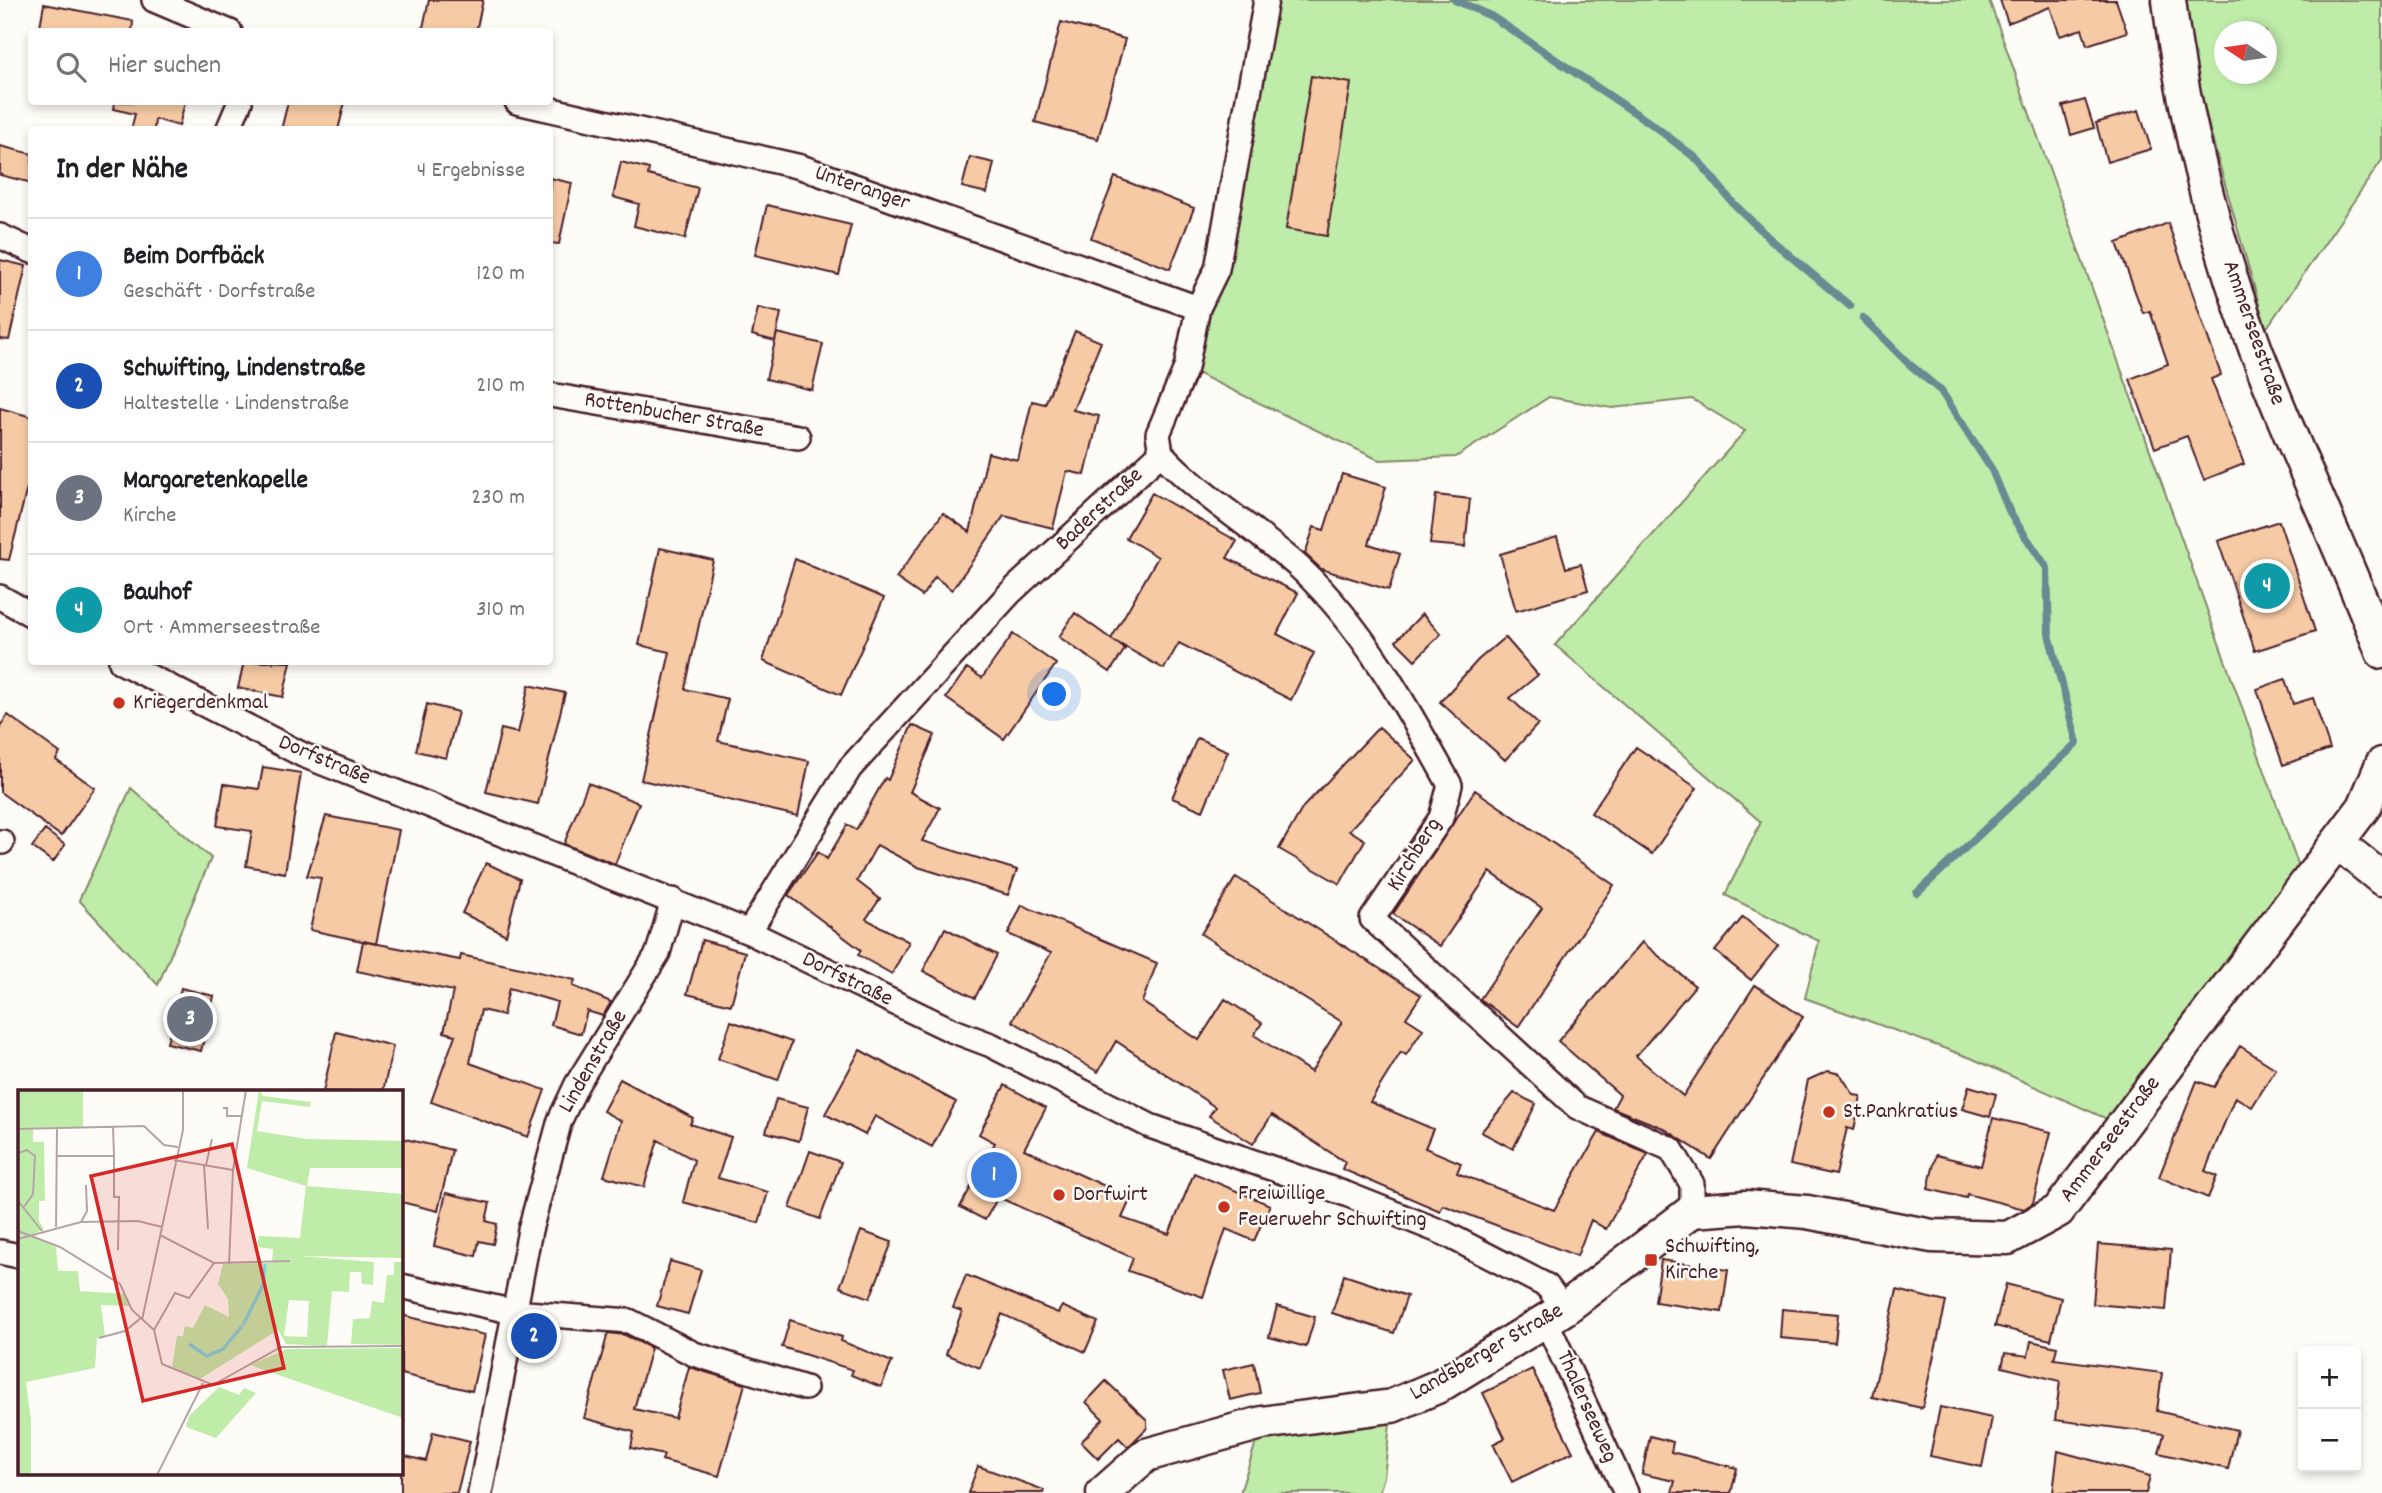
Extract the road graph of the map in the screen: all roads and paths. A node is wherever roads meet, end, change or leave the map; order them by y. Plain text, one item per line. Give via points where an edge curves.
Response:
1 (154, 0) edge
2 (1266, 0) edge
3 (2169, 0) edge
4 (220, 28) edge
5 (239, 105) edge
6 (530, 105) edge
7 (230, 126) edge
8 (0, 236) edge
9 (28, 249) edge
10 (1198, 308) junction
11 (553, 396) edge
12 (798, 437) dead end
13 (1161, 453) junction
14 (0, 597) edge
15 (28, 613) edge
16 (2382, 652) edge
17 (127, 665) edge
18 (2382, 764) edge
19 (2338, 843) junction
20 (2382, 879) edge
21 (673, 900) junction
22 (749, 932) junction
23 (1692, 1211) junction
24 (0, 1252) edge
25 (18, 1256) edge
26 (402, 1286) edge
27 (514, 1312) junction
28 (1555, 1315) junction
29 (805, 1388) dead end
30 (480, 1493) edge
31 (1103, 1493) edge
32 (1626, 1493) edge

1 - 4 street
2 - 10 street, Baderstraße via 1217,269
3 - 16 street, Ammerseestraße via 2177,63 2225,252 2268,381
5 - 7 street
6 - 10 street, Unteranger via 801,167
8 - 9 street
10 - 13 street, Baderstraße via 1186,368 1158,434
11 - 12 street, Rottenbucher Straße
13 - 22 street, Baderstraße via 1010,593 850,768
13 - 23 street, Kirchberg via 1184,478 1301,569 1339,611 1414,718 1450,785 1441,818 1373,919 1577,1107 1671,1149 1692,1184
14 - 15 street
17 - 21 street, Dorfstraße via 303,755
18 - 19 street, Ammerseestraße via 2364,807
19 - 20 street
19 - 23 street, Ammerseestraße via 2058,1211 2008,1238 1932,1236 1807,1212 1746,1207
21 - 22 street, Dorfstraße
21 - 27 street, Lindenstraße via 657,953 560,1120 530,1230
22 - 28 street, Dorfstraße via 1150,1126 1444,1233 1546,1286
23 - 28 street, Landsberger Straße
24 - 25 street
26 - 27 street
27 - 29 street via 629,1321 694,1354
27 - 30 street, Lindenstraße
28 - 31 street, Landsberger Straße via 1439,1386 1392,1406 1262,1423 1146,1455
28 - 32 street, Thalerseeweg

